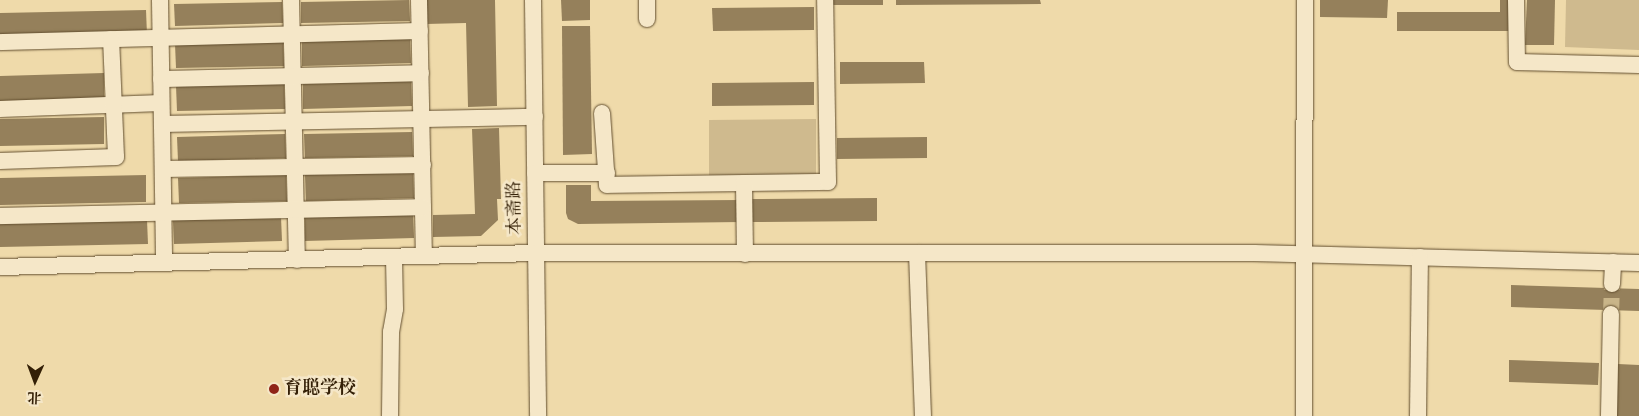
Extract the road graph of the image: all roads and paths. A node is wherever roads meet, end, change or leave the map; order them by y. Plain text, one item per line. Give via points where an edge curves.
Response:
1 (160, 0) edge
2 (291, 0) edge
3 (419, 0) edge
4 (533, 0) edge
5 (647, 0) edge
6 (826, 0) edge
7 (1305, 0) edge
8 (1516, 0) edge
9 (647, 19) dead end
10 (420, 31) junction
11 (292, 34) junction
12 (160, 38) junction
13 (111, 39) junction
14 (0, 42) edge
15 (1639, 65) edge
16 (421, 73) junction
17 (292, 76) junction
18 (161, 79) junction
19 (161, 103) junction
20 (114, 105) junction
21 (0, 109) edge
22 (602, 113) dead end
23 (535, 116) junction
24 (422, 119) junction
25 (294, 121) junction
26 (162, 124) junction
27 (0, 161) edge
28 (422, 165) junction
29 (294, 167) junction
30 (163, 169) junction
31 (535, 173) junction
32 (607, 173) junction
33 (744, 183) junction
34 (423, 207) junction
35 (295, 210) junction
36 (163, 212) junction
37 (0, 216) edge
38 (536, 254) junction
39 (745, 254) junction
40 (917, 254) junction
41 (1306, 254) junction
42 (424, 256) junction
43 (394, 257) junction
44 (1420, 257) junction
45 (297, 260) junction
46 (1613, 262) junction
47 (164, 263) junction
48 (1639, 263) edge
49 (0, 267) edge
50 (1612, 284) tunnel mouth
51 (1611, 314) tunnel mouth
52 (390, 416) edge
53 (538, 416) edge
54 (923, 416) edge
55 (1304, 416) edge
56 (1418, 416) edge
57 (1609, 416) edge

1 - 12 street
2 - 11 street
3 - 10 street
4 - 23 street, 本斋路
5 - 9 street
6 - 33 street via 828,182
7 - 41 street
8 - 15 street via 1516,62
10 - 11 street
10 - 16 street
11 - 12 street
11 - 17 street
12 - 13 street
12 - 18 street
13 - 14 street
13 - 20 street
16 - 17 street
16 - 24 street
17 - 18 street
17 - 25 street
18 - 19 street
19 - 20 street
19 - 26 street
20 - 21 street
20 - 27 street via 116,157
22 - 32 street
23 - 24 street
23 - 31 street, 本斋路
24 - 25 street
24 - 28 street
25 - 26 street
25 - 29 street
26 - 30 street
28 - 29 street
28 - 34 street
29 - 30 street
29 - 35 street
30 - 36 street
31 - 32 street
31 - 38 street, 本斋路
32 - 33 street via 607,185
33 - 39 street
34 - 35 street
34 - 42 street
35 - 36 street
35 - 45 street
36 - 37 street
36 - 47 street
38 - 39 street
38 - 42 street
38 - 53 street, 本斋路
39 - 40 street
40 - 41 street
40 - 54 street
41 - 44 street
41 - 55 street
42 - 43 street
43 - 45 street
43 - 52 street
44 - 46 street
44 - 56 street
45 - 47 street
46 - 48 street
46 - 50 street
47 - 49 street
51 - 57 street

